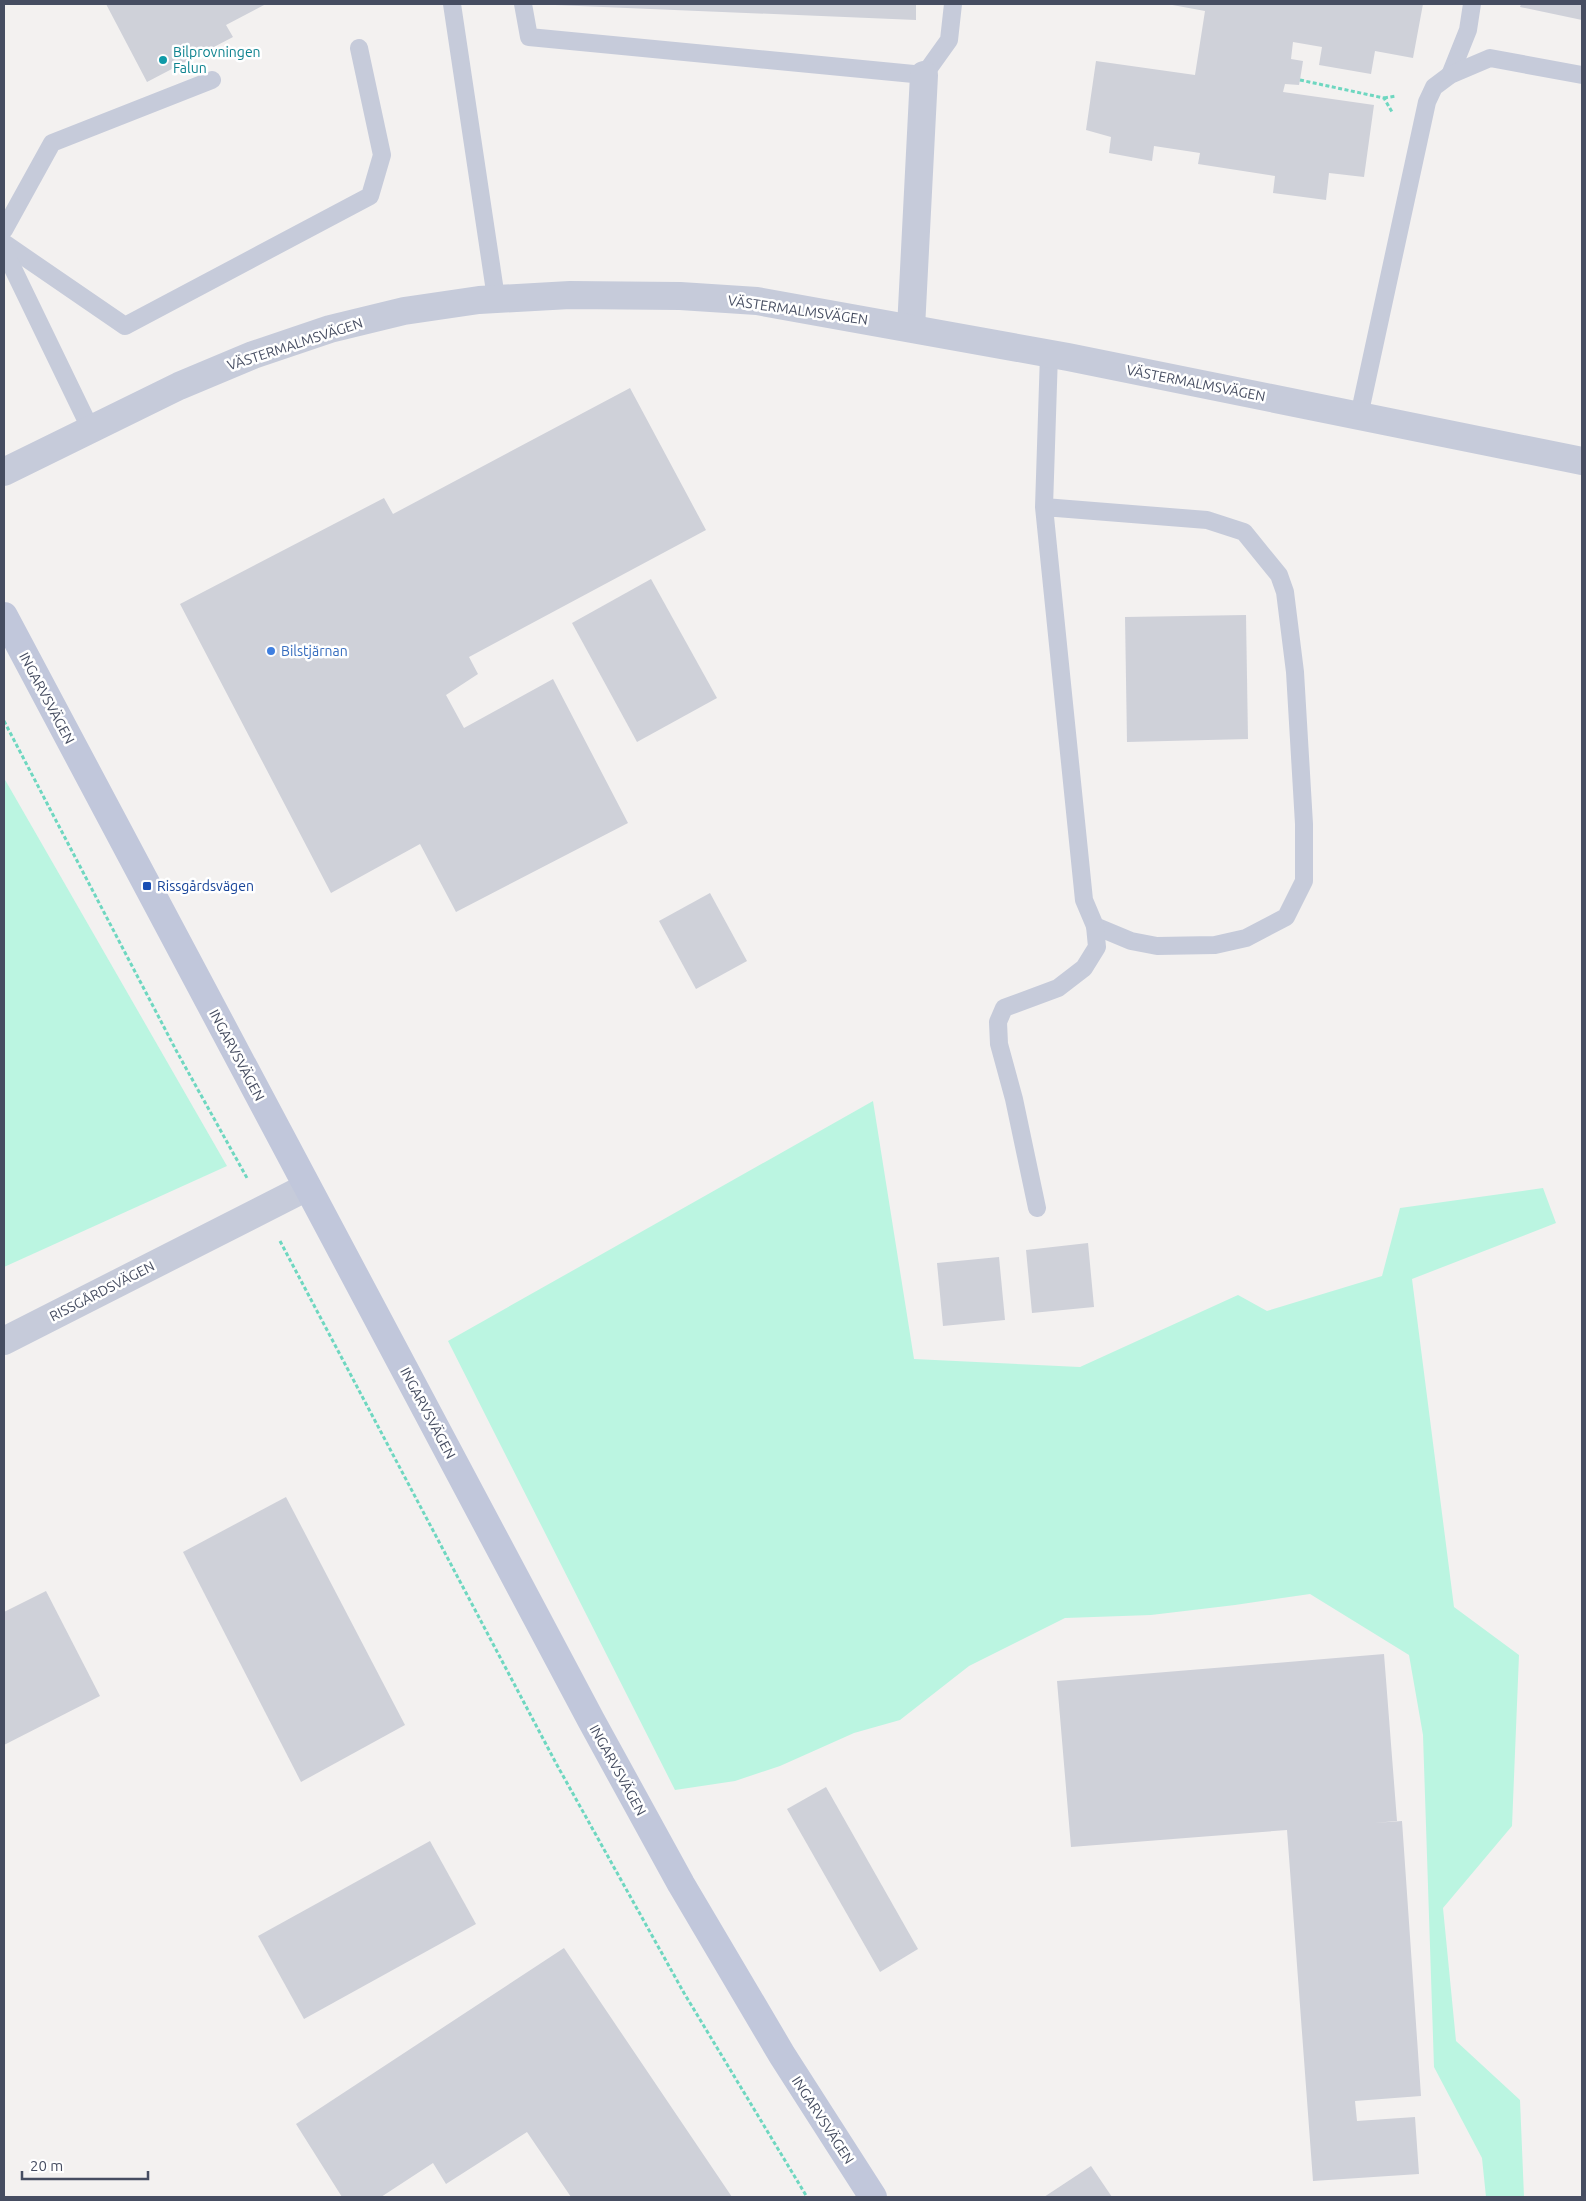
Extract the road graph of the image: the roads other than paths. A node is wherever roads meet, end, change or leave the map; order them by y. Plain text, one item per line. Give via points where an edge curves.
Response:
1 (452, 4) edge
2 (523, 4) edge
3 (952, 4) edge
4 (1472, 4) edge
5 (359, 48) dead end
6 (924, 75) junction
7 (1450, 75) junction
8 (1582, 75) edge
9 (212, 80) dead end
10 (4, 230) edge
11 (4, 243) edge
12 (4, 250) edge
13 (496, 298) junction
14 (912, 328) junction
15 (1049, 354) junction
16 (1359, 416) junction
17 (91, 430) junction
18 (1582, 461) edge
19 (4, 472) edge
20 (1044, 507) junction
21 (4, 616) edge
22 (1095, 926) junction
23 (307, 1187) junction
24 (1037, 1208) dead end
25 (4, 1342) edge
26 (873, 2197) edge

1 - 13 lane
2 - 6 lane via 529,37
3 - 6 lane via 949,40
4 - 7 lane via 1468,30
5 - 11 lane via 382,155 370,196 125,326
6 - 14 street
7 - 8 lane via 1490,58
7 - 16 lane via 1434,87 1427,102
9 - 10 lane via 52,143
12 - 17 lane
13 - 14 street, VÄSTERMALMSVÄGEN via 689,296 757,301
13 - 17 street, VÄSTERMALMSVÄGEN via 404,311 330,329 245,358 179,386
14 - 15 street, VÄSTERMALMSVÄGEN
15 - 16 street, VÄSTERMALMSVÄGEN
15 - 20 lane
16 - 18 street, VÄSTERMALMSVÄGEN
17 - 19 street, VÄSTERMALMSVÄGEN
20 - 22 lane via 1084,900
20 - 22 lane via 1207,520 1244,532 1279,575 1285,592 1295,672 1304,881 1286,917 1246,938 1215,944 1157,946 1131,941
21 - 23 street, INGARVSVÄGEN
22 - 24 lane via 1097,947 1084,968 1058,988 1004,1008 998,1022 999,1044
23 - 25 street, RISSGÅRDSVÄGEN
23 - 26 street, INGARVSVÄGEN via 681,1884 782,2055

